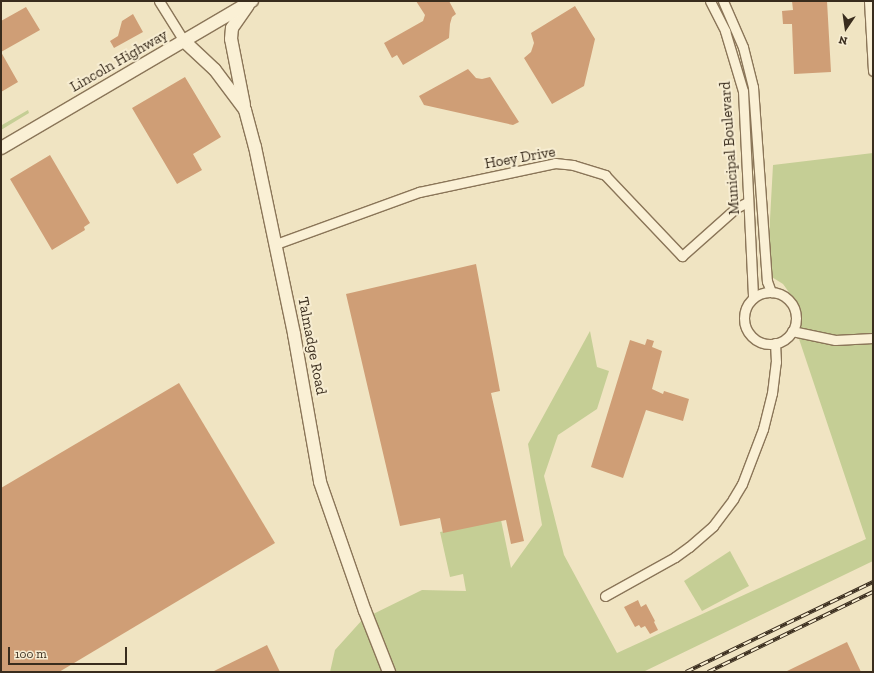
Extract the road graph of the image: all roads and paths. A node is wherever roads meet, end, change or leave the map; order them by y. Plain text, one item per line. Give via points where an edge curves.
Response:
1 (159, 1) edge
2 (710, 1) edge
3 (723, 1) edge
4 (869, 1) edge
5 (251, 2) edge
6 (872, 39) edge
7 (184, 41) junction
8 (873, 71) edge
9 (245, 110) junction
10 (1, 148) edge
11 (748, 202) junction
12 (276, 244) junction
13 (770, 292) junction
14 (753, 298) junction
15 (792, 331) junction
16 (873, 338) edge
17 (775, 344) junction
18 (605, 596) dead end
19 (389, 672) edge

1 - 7 street
2 - 11 street, Municipal Boulevard via 725,31 743,91
3 - 13 street, Municipal Boulevard via 743,47 753,87 767,281
4 - 6 street
5 - 7 street, Lincoln Highway
5 - 9 street via 232,28 231,39
6 - 8 street
7 - 9 street, Talmadge Road via 215,70
7 - 10 street, Lincoln Highway
9 - 12 street, Talmadge Road
11 - 12 street, Hoey Drive via 736,208 682,256 605,175 573,165 555,163 419,192
11 - 14 street, Municipal Boulevard
12 - 19 street, Talmadge Road via 320,482
13 - 14 street
13 - 15 street via 784,296 791,303 796,316
14 - 17 street via 745,312 745,326 757,340
15 - 16 street via 836,340
15 - 17 street via 783,341
17 - 18 street via 776,362 772,393 763,428 745,477 733,499 713,526 698,540 675,557

